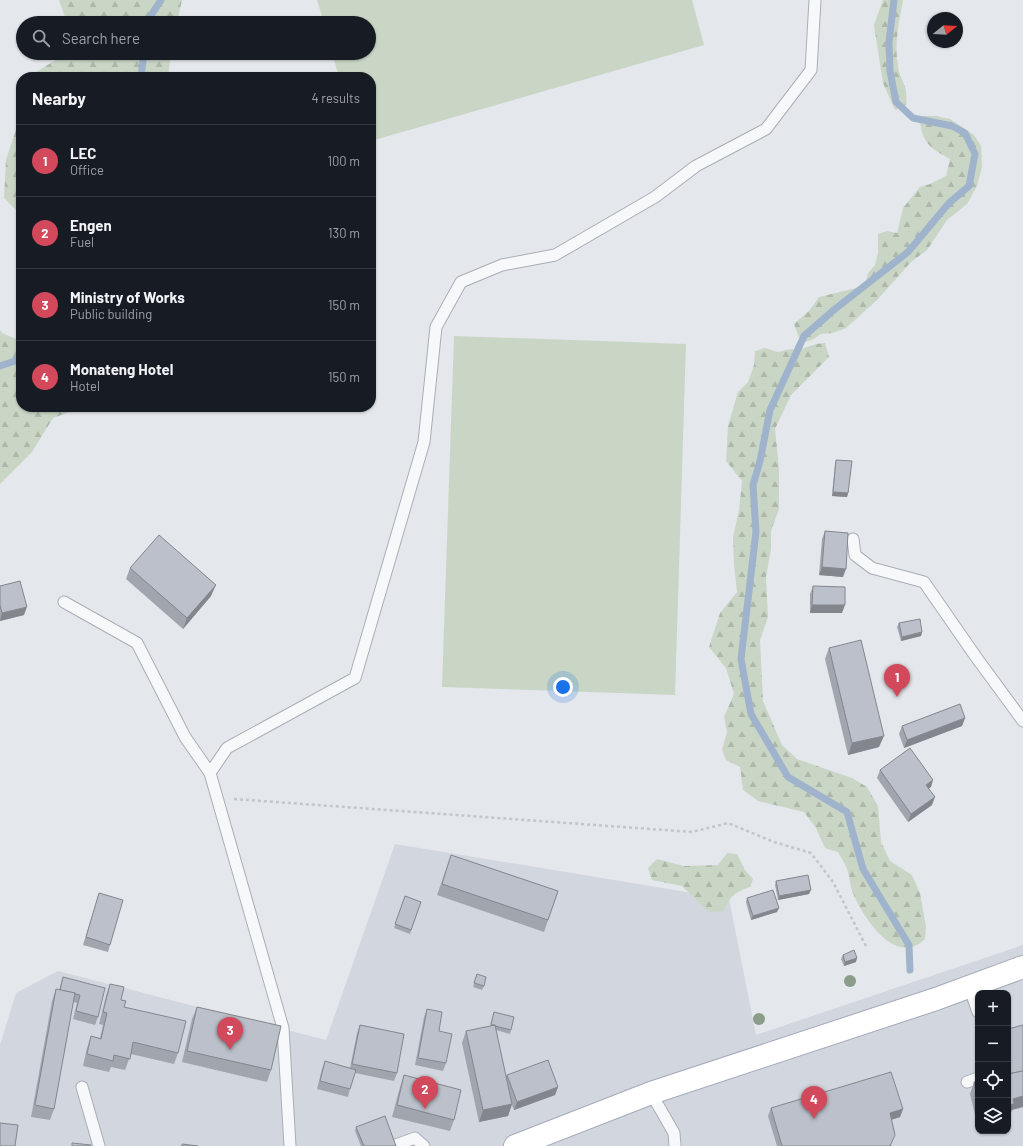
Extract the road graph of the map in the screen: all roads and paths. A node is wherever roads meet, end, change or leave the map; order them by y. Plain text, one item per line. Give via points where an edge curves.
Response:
1 (815, 0) edge
2 (853, 538) dead end
3 (64, 602) dead end
4 (1023, 721) edge
5 (210, 773) junction
6 (217, 798) junction
7 (866, 948) dead end
8 (1023, 967) edge
9 (969, 986) junction
10 (975, 1003) edge
11 (975, 1079) edge
12 (967, 1082) dead end
13 (82, 1087) dead end
14 (651, 1093) junction
15 (99, 1146) edge
16 (290, 1146) edge
17 (393, 1146) edge
18 (424, 1146) edge
19 (515, 1146) edge
20 (675, 1146) edge

1 - 5 lane via 811,70 766,129 696,166 655,197 556,255 502,265 461,282 436,328 424,442 355,678 227,748
2 - 4 lane via 855,555 872,568 924,582
3 - 5 lane via 137,643 185,737
5 - 6 lane
6 - 7 path via 692,832 728,824 811,853 833,882
6 - 16 lane via 283,1028
8 - 9 main road
9 - 10 lane
9 - 14 main road
11 - 12 lane
13 - 15 lane
14 - 19 main road
14 - 20 lane via 674,1133
17 - 18 lane via 416,1138

